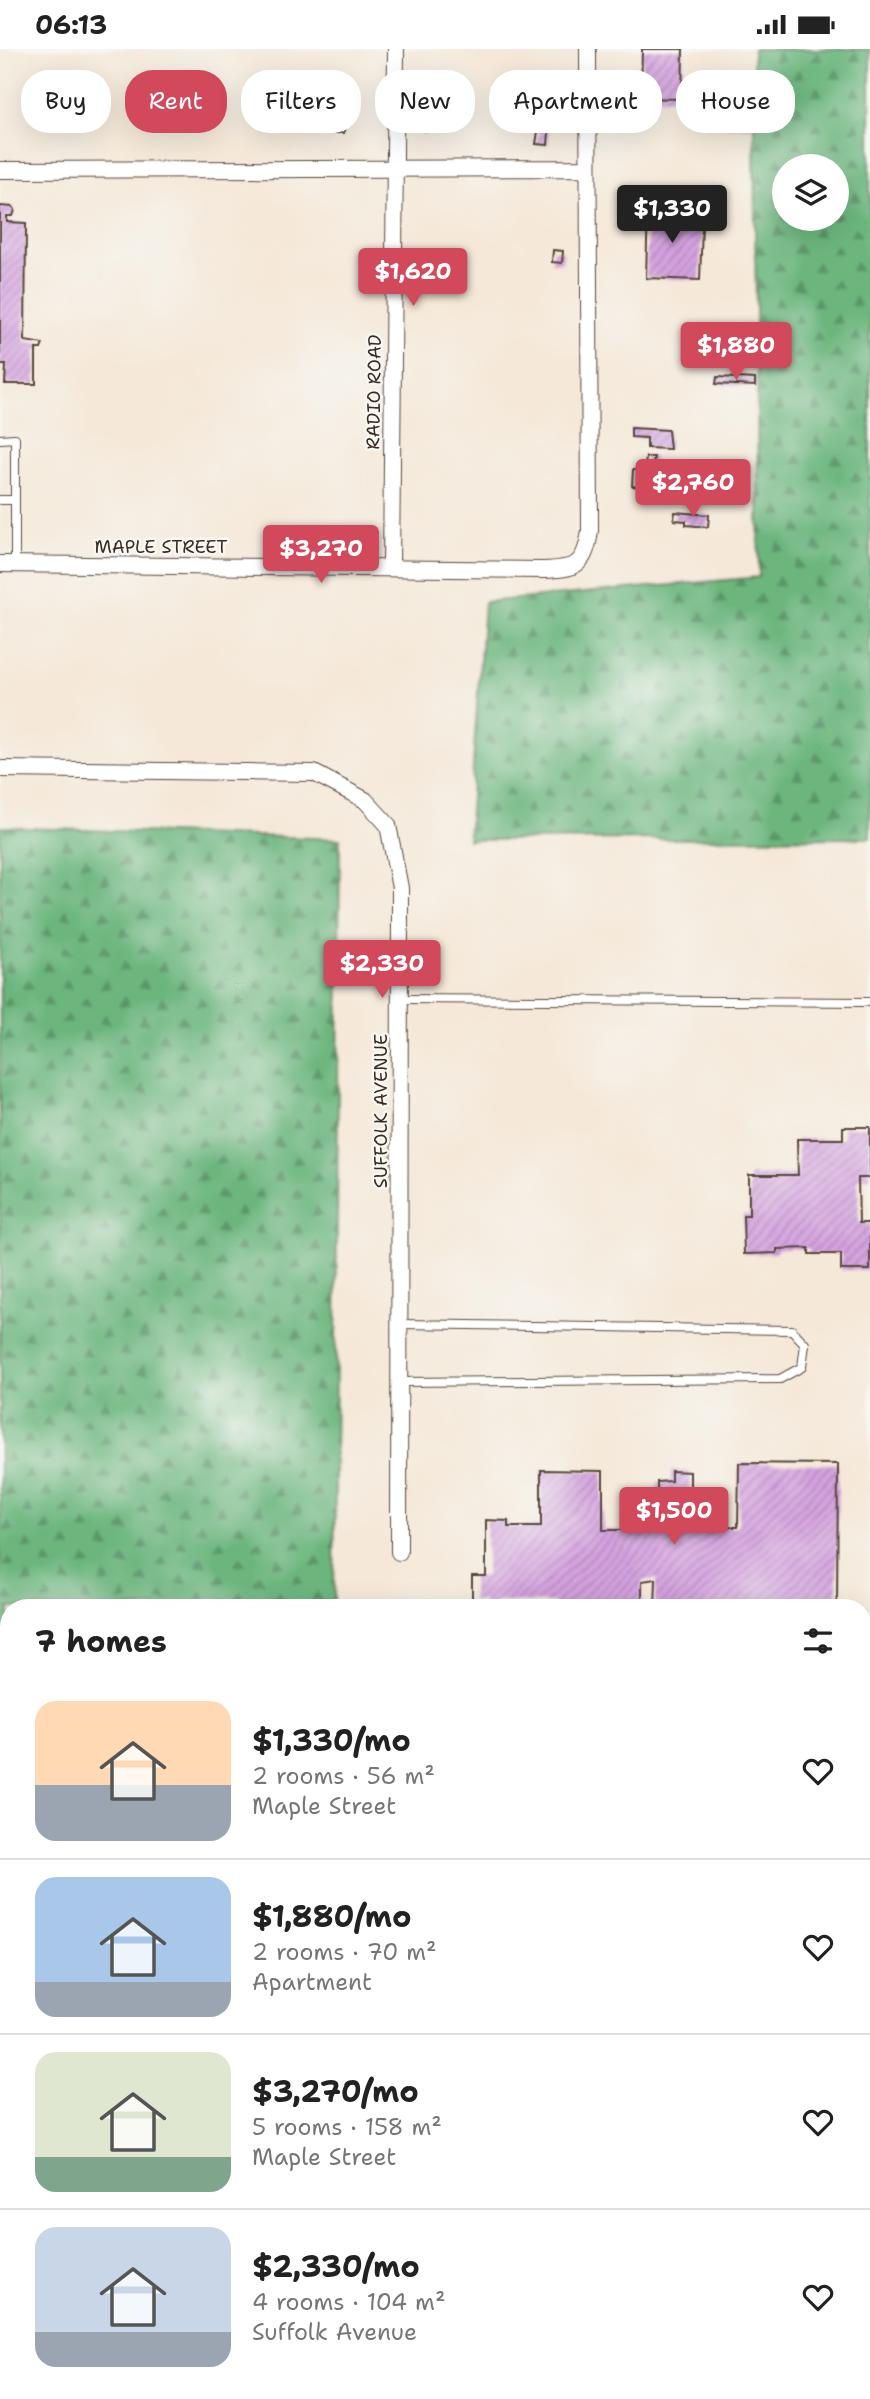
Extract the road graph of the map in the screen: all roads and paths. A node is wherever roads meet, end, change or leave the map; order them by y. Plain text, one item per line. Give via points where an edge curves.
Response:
1 (396, 49) edge
2 (588, 49) edge
3 (588, 168) junction
4 (0, 170) edge
5 (396, 170) junction
6 (0, 439) edge
7 (0, 500) edge
8 (15, 500) junction
9 (7, 564) edge
10 (391, 567) junction
11 (0, 769) edge
12 (400, 999) junction
13 (870, 1002) edge
14 (400, 1324) junction
15 (400, 1382) junction
16 (399, 1552) dead end

1 - 5 street, RADIO ROAD
2 - 3 street
3 - 5 street
3 - 10 street, MAPLE STREET via 587,553 567,569
4 - 5 street
5 - 10 street, RADIO ROAD
6 - 8 lane via 15,438
7 - 8 lane
8 - 9 lane
9 - 10 street, MAPLE STREET
11 - 12 street, SUFFOLK AVENUE via 314,773 365,800 388,825 400,888
12 - 13 lane
12 - 14 street, SUFFOLK AVENUE
14 - 15 street, SUFFOLK AVENUE
14 - 15 lane via 792,1330 805,1344 802,1367 780,1379
15 - 16 street, SUFFOLK AVENUE

